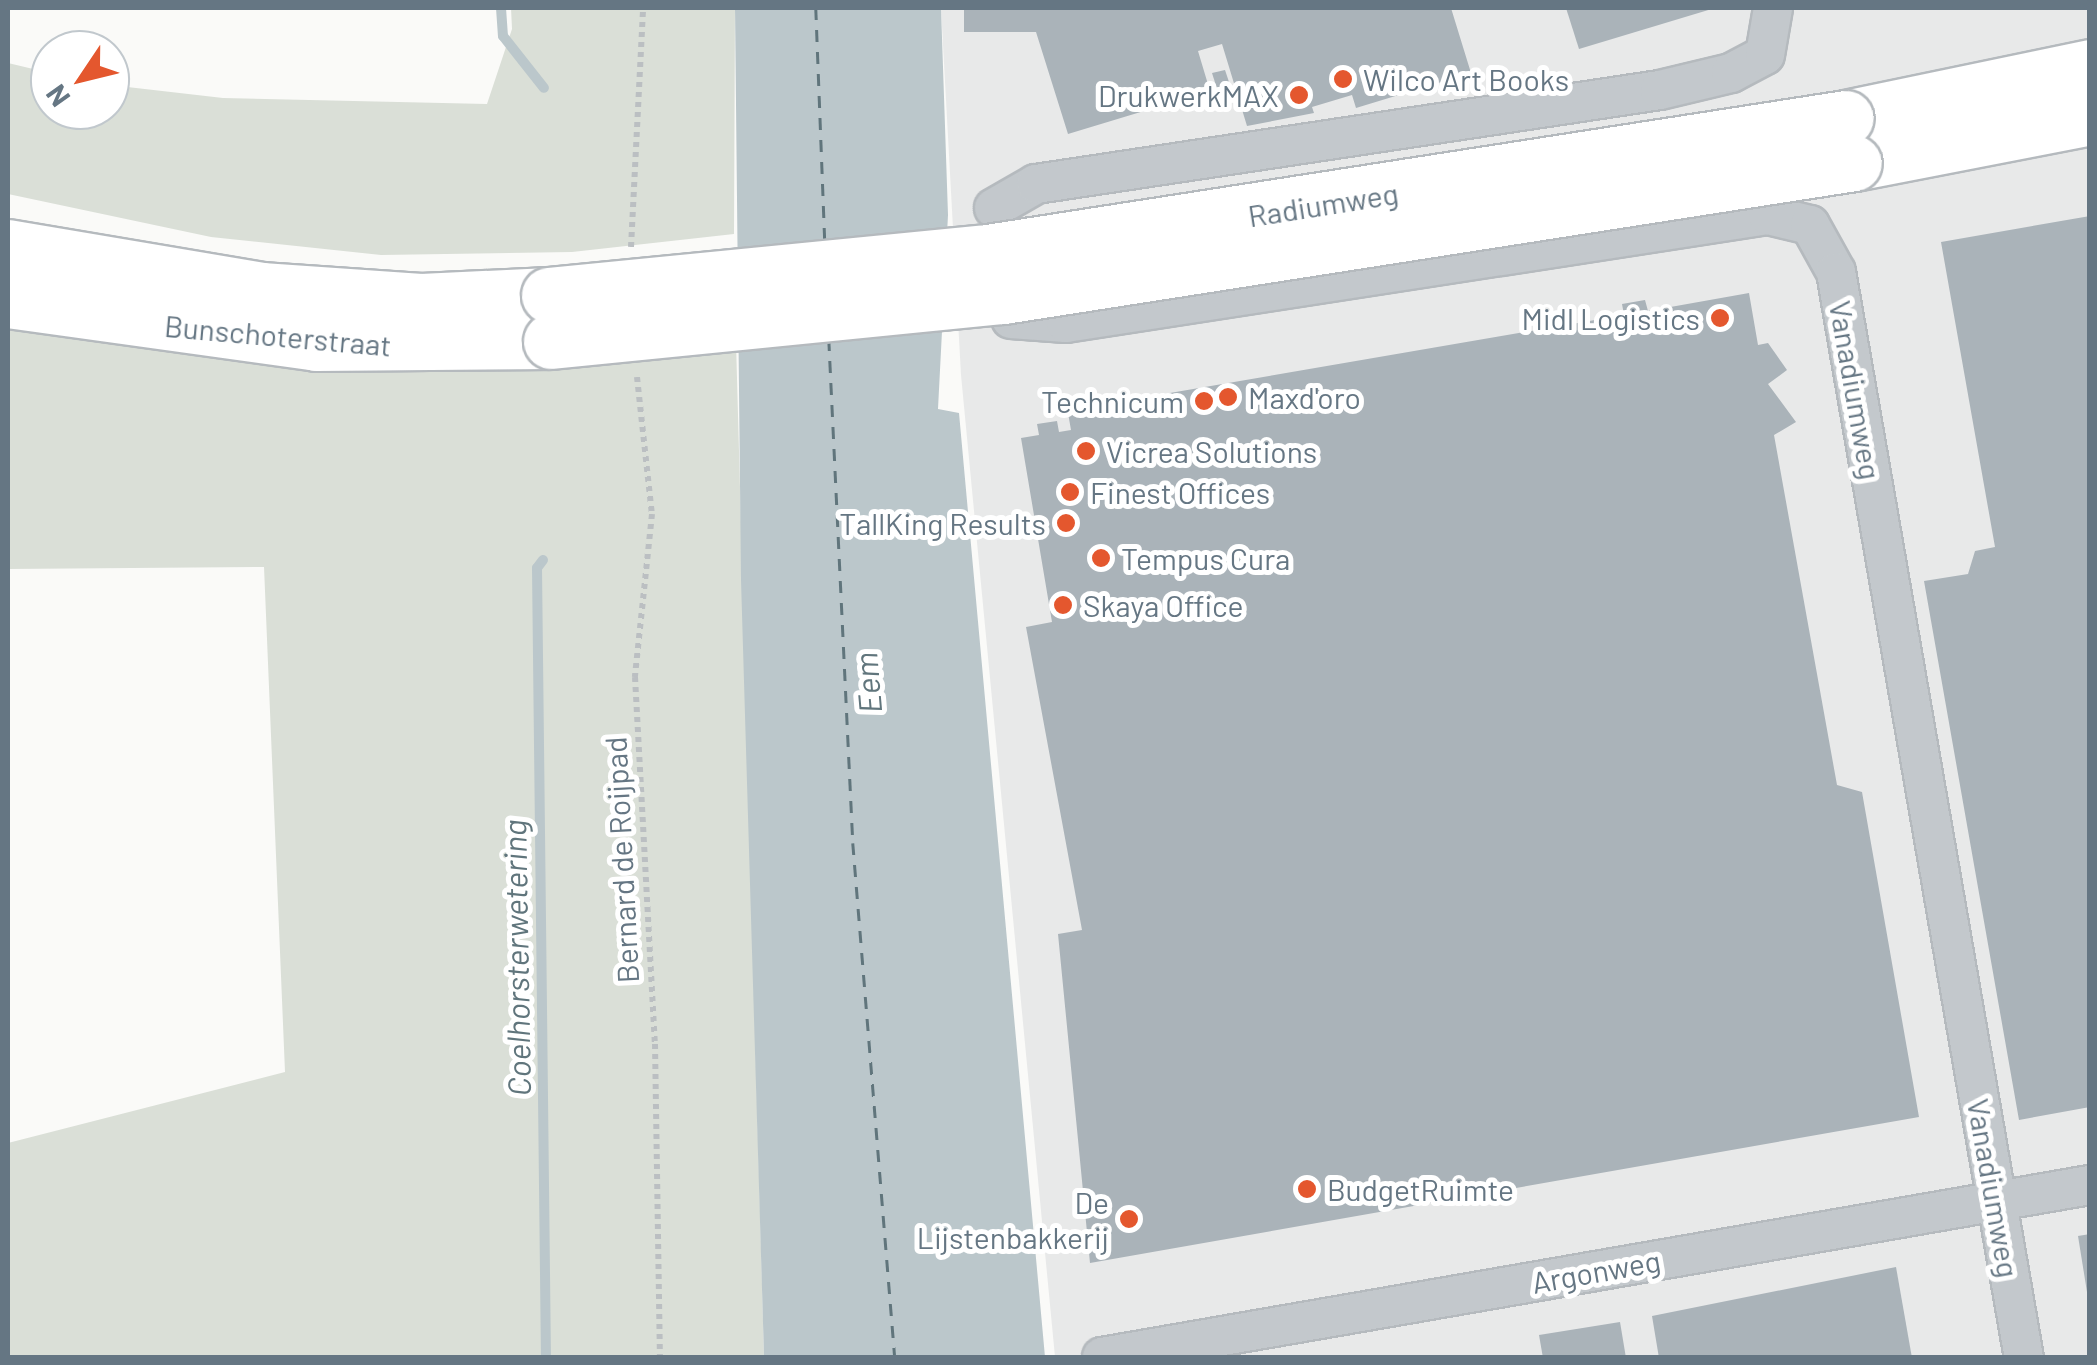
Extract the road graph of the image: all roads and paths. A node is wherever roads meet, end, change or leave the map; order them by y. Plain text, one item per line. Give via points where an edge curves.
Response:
1 (643, 8) edge
2 (1772, 8) edge
3 (2090, 67) edge
4 (2090, 117) edge
5 (1850, 140) junction
6 (994, 208) dead end
7 (8, 246) edge
8 (631, 249) dead end
9 (8, 300) edge
10 (550, 318) junction
11 (1011, 319) dead end
12 (636, 361) dead end
13 (2090, 1185) edge
14 (1996, 1202) junction
15 (1102, 1357) edge
16 (660, 1358) edge
17 (2024, 1358) edge

1 - 8 path
2 - 6 street via 1766,55 1731,73 1660,90 1036,184
3 - 5 main road, Radiumweg
4 - 5 main road, Radiumweg
5 - 10 main road, Radiumweg, bridge via 1004,296
7 - 10 main road, Bunschoterstraat via 261,290
9 - 10 main road, Bunschoterstraat via 316,343
11 - 14 street, Vanadiumweg via 1066,324 1768,215 1810,225 1836,272
12 - 16 path, Bernard de Roijpad via 652,514 635,677 654,1044
13 - 14 street, Argonweg
14 - 15 street, Argonweg
14 - 17 street, Vanadiumweg

